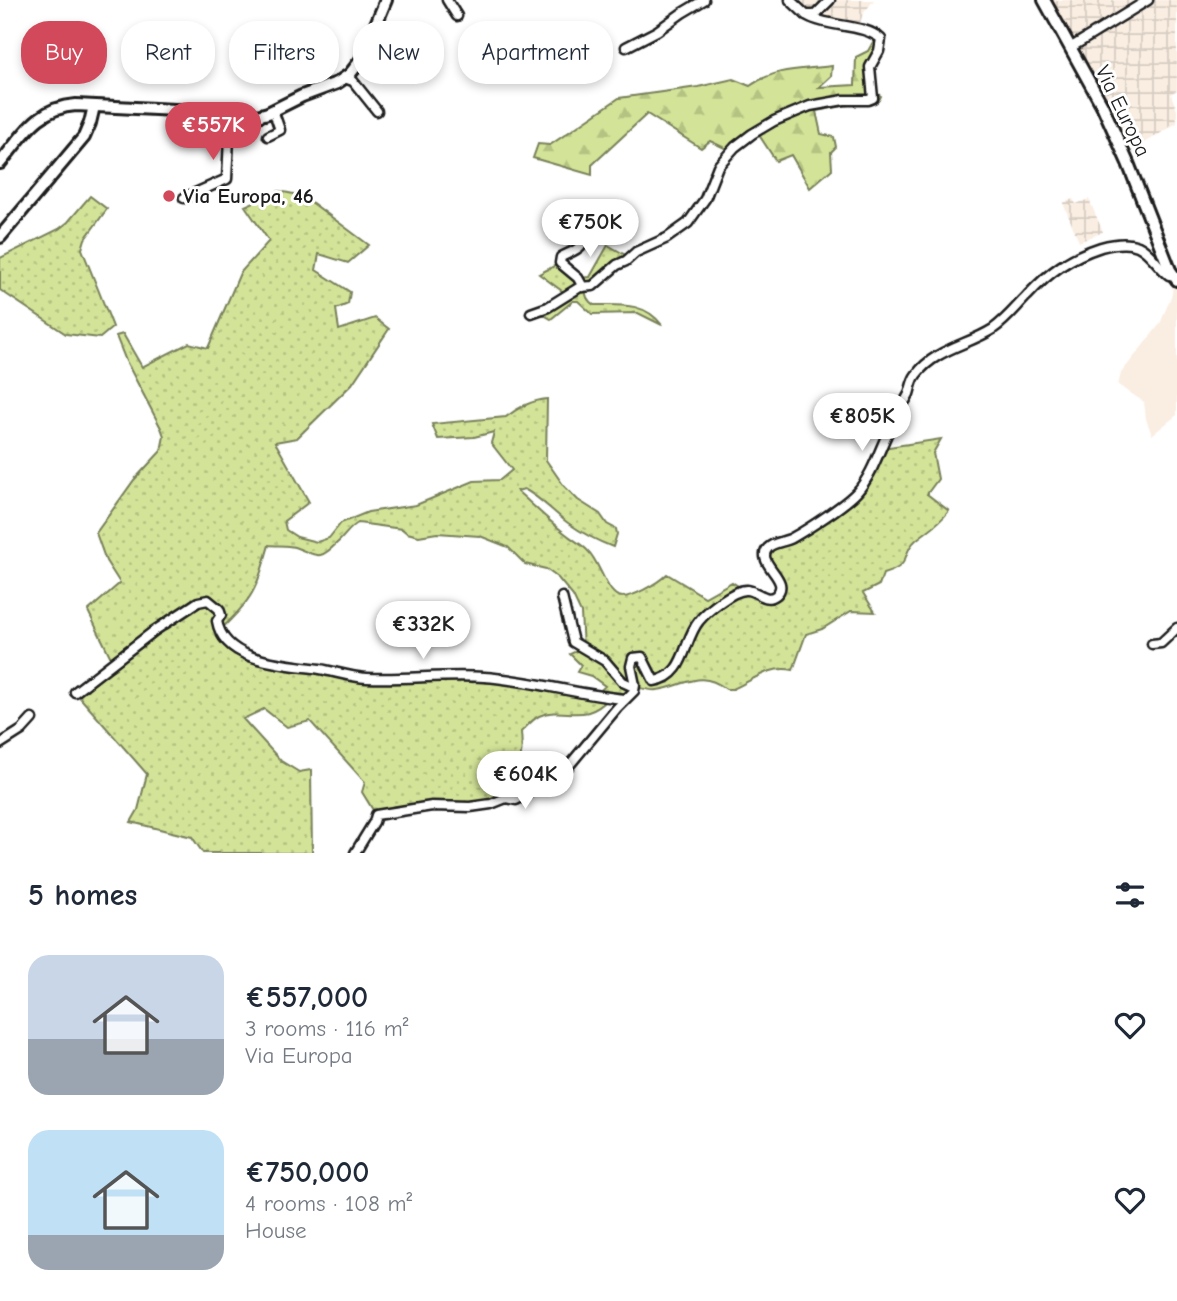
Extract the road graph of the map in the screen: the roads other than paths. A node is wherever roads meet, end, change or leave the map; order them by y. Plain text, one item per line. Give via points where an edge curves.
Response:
1 (386, 0) edge
2 (447, 0) edge
3 (704, 0) edge
4 (790, 0) edge
5 (830, 0) edge
6 (1044, 0) edge
7 (1147, 0) edge
8 (806, 15) junction
9 (457, 16) dead end
10 (626, 47) dead end
11 (1070, 48) junction
12 (344, 78) junction
13 (94, 106) junction
14 (273, 110) junction
15 (377, 111) dead end
16 (230, 118) junction
17 (268, 136) dead end
18 (0, 163) edge
19 (184, 198) dead end
20 (587, 230) dead end
21 (0, 237) edge
22 (1175, 277) edge
23 (583, 287) junction
24 (531, 313) dead end
25 (562, 597) dead end
26 (1177, 628) edge
27 (1152, 644) dead end
28 (634, 687) junction
29 (75, 692) dead end
30 (625, 699) junction
31 (32, 719) dead end
32 (0, 744) edge
33 (355, 853) edge

1 - 12 main road via 360,60
2 - 9 street
3 - 10 street
4 - 8 street
5 - 8 street via 815,15
6 - 11 main road, Via Europa
7 - 11 street
8 - 23 street via 881,39 870,68 873,97 810,106 752,134 718,166 705,199 688,223 667,239 636,252 593,286
11 - 22 main road, Via Europa via 1102,105
12 - 14 main road
12 - 15 street via 353,81
13 - 16 main road via 194,111
13 - 18 main road via 59,106 40,116
13 - 21 main road via 84,137
14 - 16 main road via 243,120
14 - 17 street via 280,130
16 - 19 street via 227,179
20 - 23 street via 583,245 561,257 560,263
22 - 28 street via 1138,246 1119,244 1093,250 1060,265 991,330 923,366 866,481 849,500 794,537 768,547 766,559 780,582 779,592 767,598 744,590 716,605 699,621 677,668 662,680 654,681 642,657 633,658
23 - 24 street
25 - 28 street via 573,642 605,661 623,682
26 - 27 street via 1161,643
28 - 30 street
29 - 30 street via 154,631 208,600 219,609 217,621 225,640 272,661 351,677 485,677
30 - 33 street via 567,768 527,794 470,807 432,806 376,815
31 - 32 street

